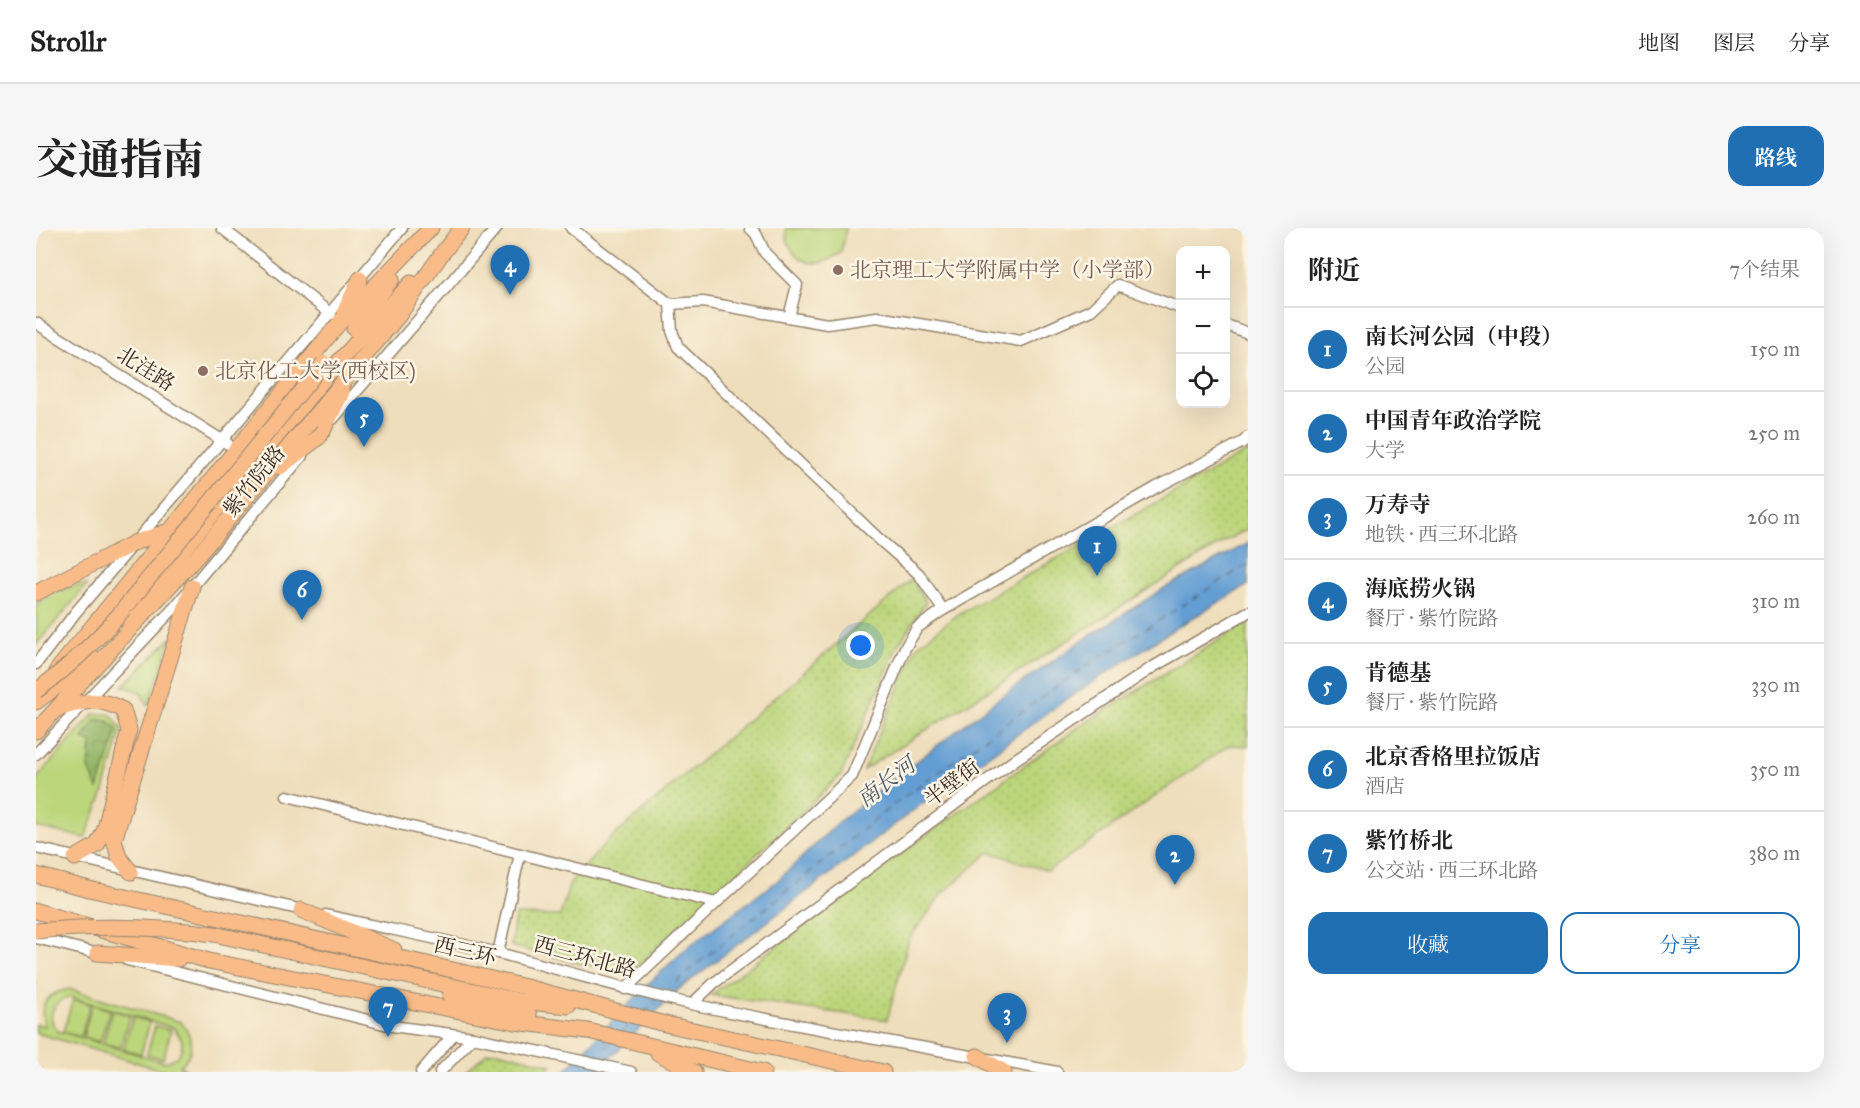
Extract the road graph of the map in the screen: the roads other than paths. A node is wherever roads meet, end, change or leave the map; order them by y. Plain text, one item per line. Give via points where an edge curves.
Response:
1 (222, 228) edge
2 (402, 228) edge
3 (462, 228) edge
4 (497, 228) edge
5 (571, 228) edge
6 (750, 228) edge
7 (237, 232) edge
8 (428, 232) edge
9 (442, 252) junction
10 (360, 279) joint
11 (670, 304) junction
12 (1176, 307) edge
13 (789, 317) junction
14 (335, 318) junction
15 (36, 323) edge
16 (1230, 326) edge
17 (1248, 333) edge
18 (328, 366) junction
19 (351, 373) junction
20 (321, 434) junction
21 (1248, 437) edge
22 (230, 444) junction
23 (256, 485) junction
24 (169, 531) junction
25 (136, 542) junction
26 (192, 587) junction
27 (36, 593) edge
28 (943, 609) junction
29 (1248, 612) edge
30 (36, 664) edge
31 (36, 691) edge
32 (36, 696) edge
33 (87, 700) junction
34 (36, 702) edge
35 (56, 710) junction
36 (36, 731) edge
37 (36, 754) edge
38 (287, 796) dead end
39 (36, 848) edge
40 (520, 854) junction
41 (75, 858) junction
42 (131, 872) junction
43 (36, 875) edge
44 (716, 903) junction
45 (301, 910) junction
46 (36, 911) edge
47 (36, 931) edge
48 (213, 938) junction
49 (36, 939) edge
50 (97, 953) junction
51 (498, 953) junction
52 (209, 961) junction
53 (427, 964) junction
54 (625, 989) junction
55 (687, 1003) junction
56 (613, 1012) junction
57 (588, 1031) junction
58 (453, 1035) junction
59 (473, 1037) junction
60 (639, 1043) junction
61 (977, 1056) junction
62 (611, 1070) edge
63 (421, 1072) edge
64 (440, 1072) edge
65 (631, 1072) edge
66 (694, 1072) edge
67 (763, 1072) edge
68 (883, 1072) edge
69 (1004, 1072) edge
70 (1057, 1072) edge

1 - 7 street
2 - 10 street
3 - 9 highway, 紫竹院路
4 - 20 street, 紫竹院路
5 - 11 street
6 - 13 street via 765,253 797,285
7 - 14 street
8 - 14 highway, 紫竹院路
8 - 18 highway
9 - 18 highway
9 - 19 highway, 紫竹院路 via 399,315
10 - 14 highway
11 - 13 street via 703,302
11 - 28 street via 678,347 919,574
12 - 13 street via 1118,285 1092,310 1021,341 877,317 827,324
14 - 22 highway, 紫竹院路
15 - 22 street, 北洼路
16 - 17 street
18 - 31 highway, bridge via 118,616 62,672
18 - 34 highway via 105,644
19 - 20 highway
19 - 23 highway, 紫竹院路
20 - 23 highway
20 - 26 street, 紫竹院路
21 - 28 street
22 - 24 highway, 紫竹院路
22 - 25 street, 紫竹院路
23 - 35 highway, 紫竹院路 via 200,553
24 - 25 highway
24 - 32 highway, 紫竹院路
25 - 27 highway
25 - 30 street, 紫竹院路
26 - 33 street, 紫竹院路
26 - 42 highway via 114,840 119,857
28 - 44 street via 917,628 905,648 852,776
29 - 55 street, 半壁街 via 1153,667 1016,759
33 - 35 highway
33 - 37 street, 紫竹院路
33 - 41 highway via 123,710 129,730 105,829 97,845
35 - 36 highway, 紫竹院路
38 - 40 street
39 - 41 street, 西三环北路
40 - 44 street
40 - 51 street
41 - 42 street, 西三环北路
42 - 45 street, 西三环北路
43 - 53 highway, 西三环
44 - 54 street
45 - 51 street, 西三环北路
45 - 53 highway
46 - 52 highway
47 - 48 highway, bridge via 136,926
48 - 49 highway via 105,934
48 - 56 highway via 520,1001
48 - 57 highway
49 - 50 street
50 - 52 highway
50 - 58 street via 392,1026
51 - 54 street, 西三环北路
52 - 57 highway via 515,1022
53 - 56 highway, 西三环
54 - 55 street, 西三环北路
55 - 61 street, 西三环北路 via 834,1033
56 - 68 highway, 西三环
57 - 60 highway
58 - 59 street
58 - 63 street
59 - 62 street
59 - 64 street
60 - 66 highway
60 - 67 highway
61 - 69 highway
61 - 70 street, 西三环北路
62 - 65 street

